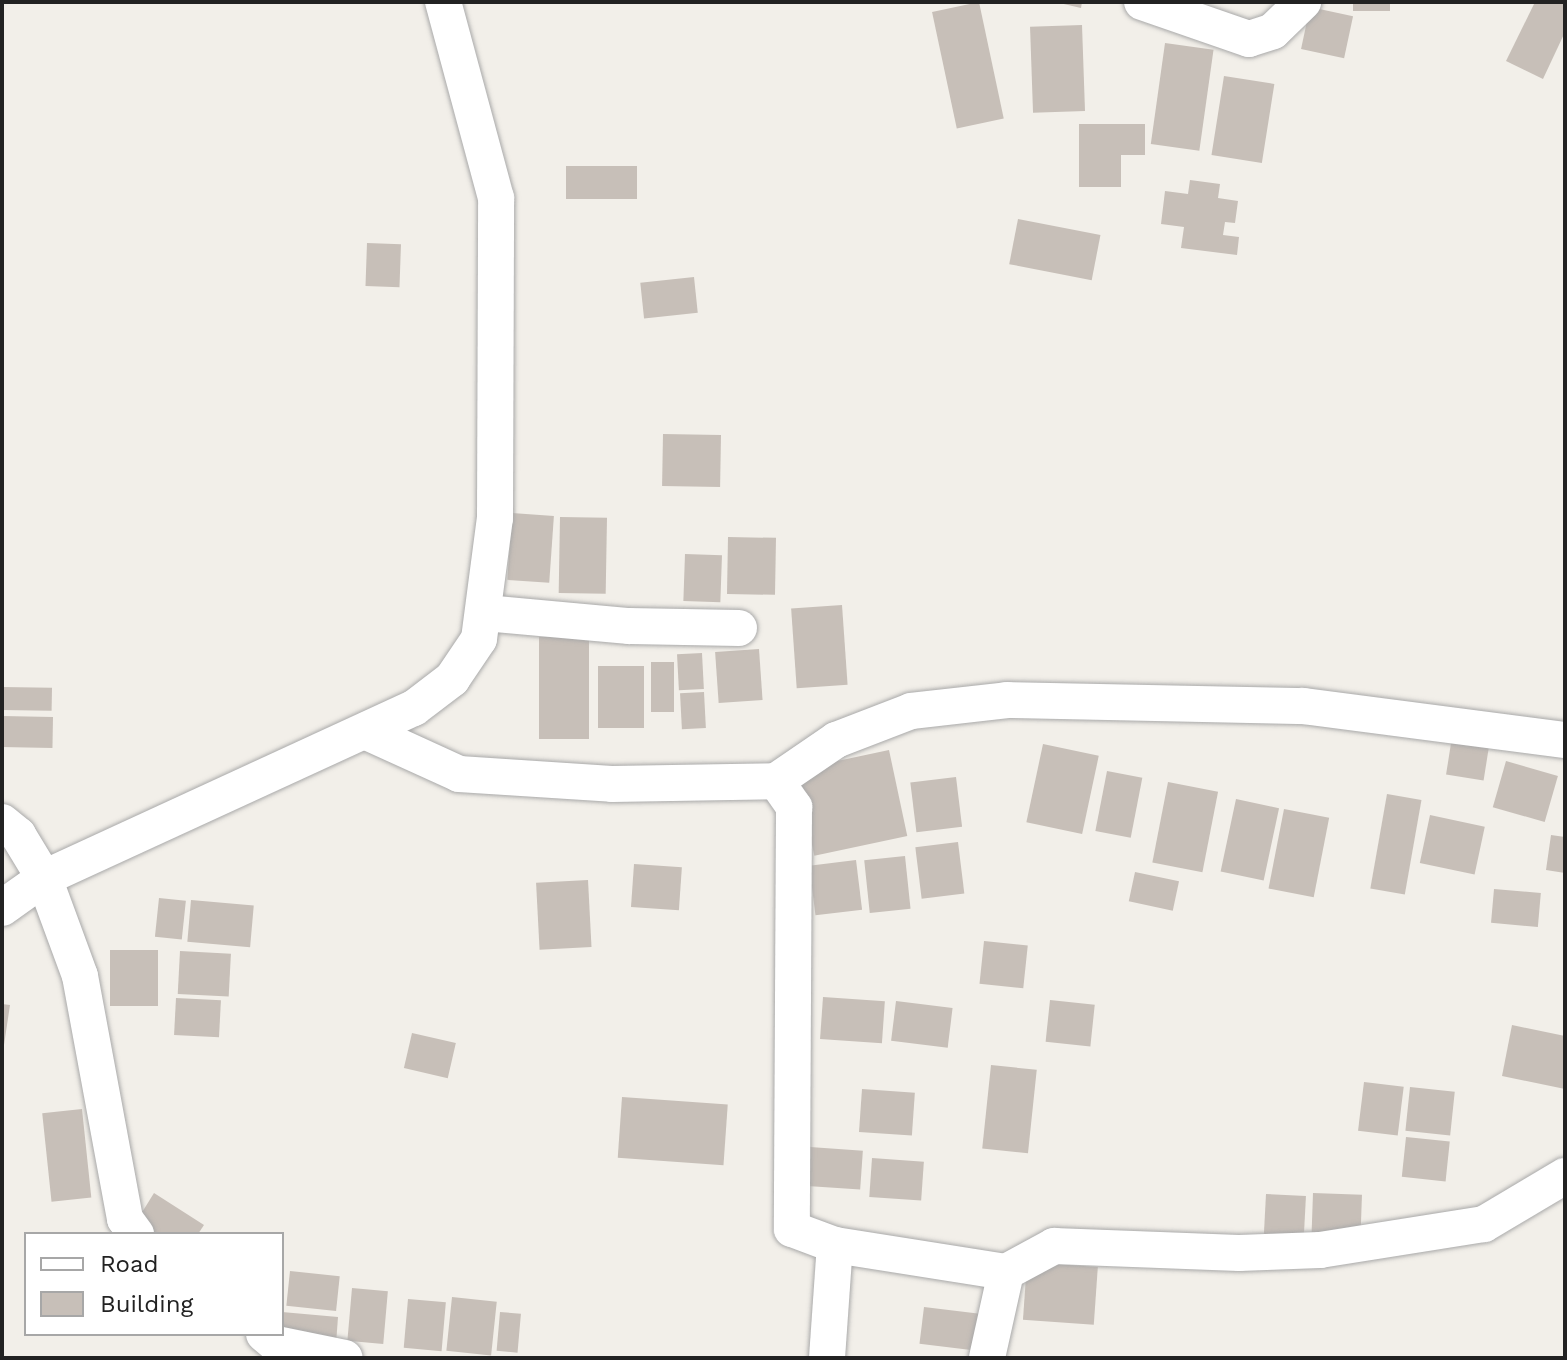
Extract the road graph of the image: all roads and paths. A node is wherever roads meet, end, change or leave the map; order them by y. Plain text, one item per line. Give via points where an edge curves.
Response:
1 (443, 2) edge
2 (1142, 2) edge
3 (1303, 2) edge
4 (485, 613) junction
5 (739, 628) dead end
6 (367, 732) junction
7 (1565, 740) edge
8 (776, 781) junction
9 (2, 822) edge
10 (44, 878) junction
11 (2, 908) edge
12 (1565, 1176) edge
13 (135, 1232) edge
14 (835, 1245) junction
15 (1006, 1272) junction
16 (266, 1336) edge
17 (345, 1358) edge
18 (827, 1358) edge
19 (987, 1358) edge

1 - 4 street via 496,198 495,518
2 - 3 street via 1249,39 1273,31
4 - 5 street via 629,626
4 - 6 street via 479,639 452,679 414,708
6 - 8 street via 459,774 612,784
6 - 10 street
7 - 8 street via 1303,706 1007,700 911,711 836,740
8 - 14 street via 794,807 792,1229
9 - 10 street via 18,835
10 - 11 street
10 - 13 street via 80,976 125,1219
12 - 15 street via 1484,1224 1320,1250 1239,1253 1054,1246
14 - 15 street
14 - 18 street
15 - 19 street
16 - 17 street via 276,1344

